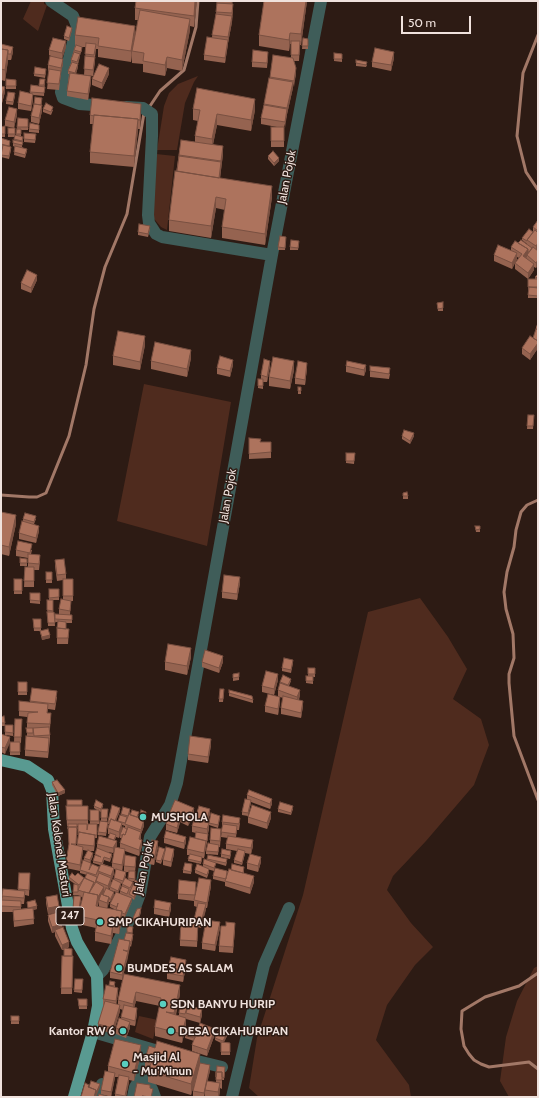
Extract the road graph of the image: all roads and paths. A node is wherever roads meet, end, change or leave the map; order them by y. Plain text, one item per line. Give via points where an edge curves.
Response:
1 (51, 1) edge
2 (321, 1) edge
3 (272, 255) junction
4 (1, 760) edge
5 (290, 908) dead end
6 (97, 976) junction
7 (93, 1032) junction
8 (141, 1047) junction
9 (222, 1067) edge
10 (141, 1077) junction
11 (102, 1084) edge
12 (74, 1097) edge
13 (98, 1097) edge
14 (133, 1097) edge
15 (155, 1097) edge
16 (232, 1097) edge

1 - 3 street via 72,16 77,26 61,92 63,98 79,104 143,108 152,114 148,215 149,223 156,234
2 - 3 street, Jalan Pojok
3 - 6 street, Jalan Pojok via 174,798 150,837 140,894 133,913 103,970
4 - 6 main road, Jalan Kolonel Masturi / 247 via 27,766 48,780 52,790 54,829 72,928
5 - 16 street via 264,965
6 - 7 main road, Jalan Kolonel Masturi / 247 via 98,1006
7 - 8 street
7 - 12 main road, Jalan Kolonel Masturi / 247
8 - 9 street
8 - 10 street via 146,1056
10 - 14 street
10 - 15 street via 152,1089
11 - 13 street

